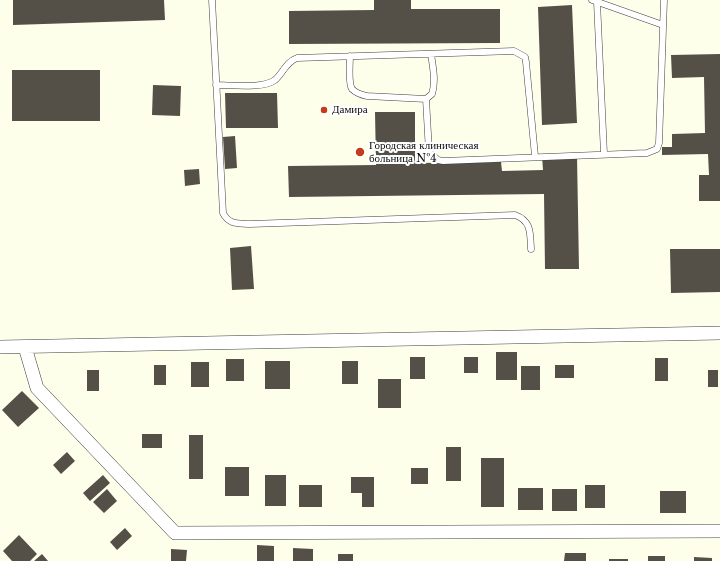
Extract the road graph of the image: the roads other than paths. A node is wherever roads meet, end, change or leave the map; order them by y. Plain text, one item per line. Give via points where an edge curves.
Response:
1 (212, 0) edge
2 (664, 0) edge
3 (595, 1) edge
4 (663, 25) junction
5 (431, 54) junction
6 (350, 56) junction
7 (216, 85) junction
8 (426, 99) junction
9 (604, 154) junction
10 (535, 156) junction
11 (531, 249) dead end
12 (720, 333) edge
13 (0, 347) edge
14 (25, 347) junction
15 (720, 531) edge

1 - 7 lane
2 - 4 lane
3 - 4 lane
3 - 9 lane
4 - 9 lane via 657,149 647,153
5 - 6 lane
5 - 8 lane via 434,88
5 - 10 lane via 506,50 524,57
6 - 7 lane via 297,58 269,83
6 - 8 lane via 350,84 358,93 367,96
7 - 11 lane via 223,213 226,219 235,223 250,224 515,215 528,224
8 - 10 lane via 429,152 438,160
9 - 10 lane
12 - 14 street
13 - 14 street
14 - 15 street via 37,388 175,533

